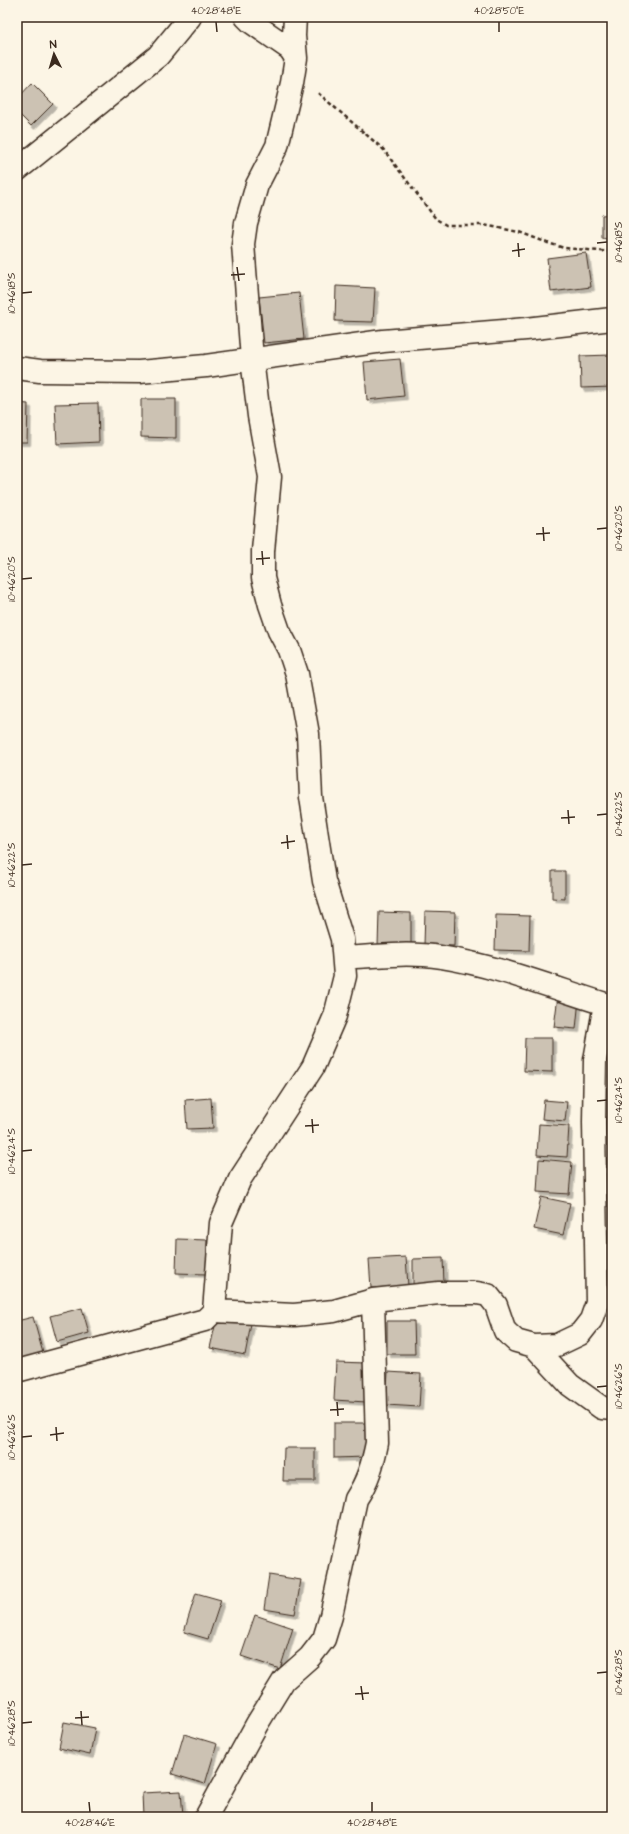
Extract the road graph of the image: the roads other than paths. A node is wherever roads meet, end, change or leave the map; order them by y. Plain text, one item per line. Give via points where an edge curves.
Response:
1 (190, 17) edge
2 (246, 17) edge
3 (296, 17) edge
4 (296, 58) junction
5 (17, 170) edge
6 (612, 319) edge
7 (252, 359) junction
8 (17, 368) edge
9 (344, 958) junction
10 (605, 1298) edge
11 (373, 1300) junction
12 (214, 1311) junction
13 (534, 1346) junction
14 (17, 1371) edge
15 (612, 1409) edge
16 (206, 1817) edge

1 - 5 street via 158,56
2 - 4 street via 290,49
3 - 4 street
4 - 7 street via 277,146 257,185 246,222 244,244
6 - 7 street via 383,341
7 - 8 street via 139,372 40,371
7 - 9 street via 270,477 264,544 264,578 270,605 297,674 308,734 311,797 324,881 342,939
9 - 10 street via 397,955 440,957 494,969 605,1004 595,1067 594,1122
9 - 12 street via 345,976 335,1016 313,1067 240,1179 221,1222
10 - 13 street via 580,1334 556,1345
11 - 12 street via 334,1311 294,1315
11 - 13 street via 438,1293 488,1295 496,1305 506,1331 516,1341
11 - 16 street via 377,1442 365,1486 356,1499 332,1616 324,1639 310,1657 284,1680
12 - 14 street via 205,1320
13 - 15 street via 570,1385 602,1408

